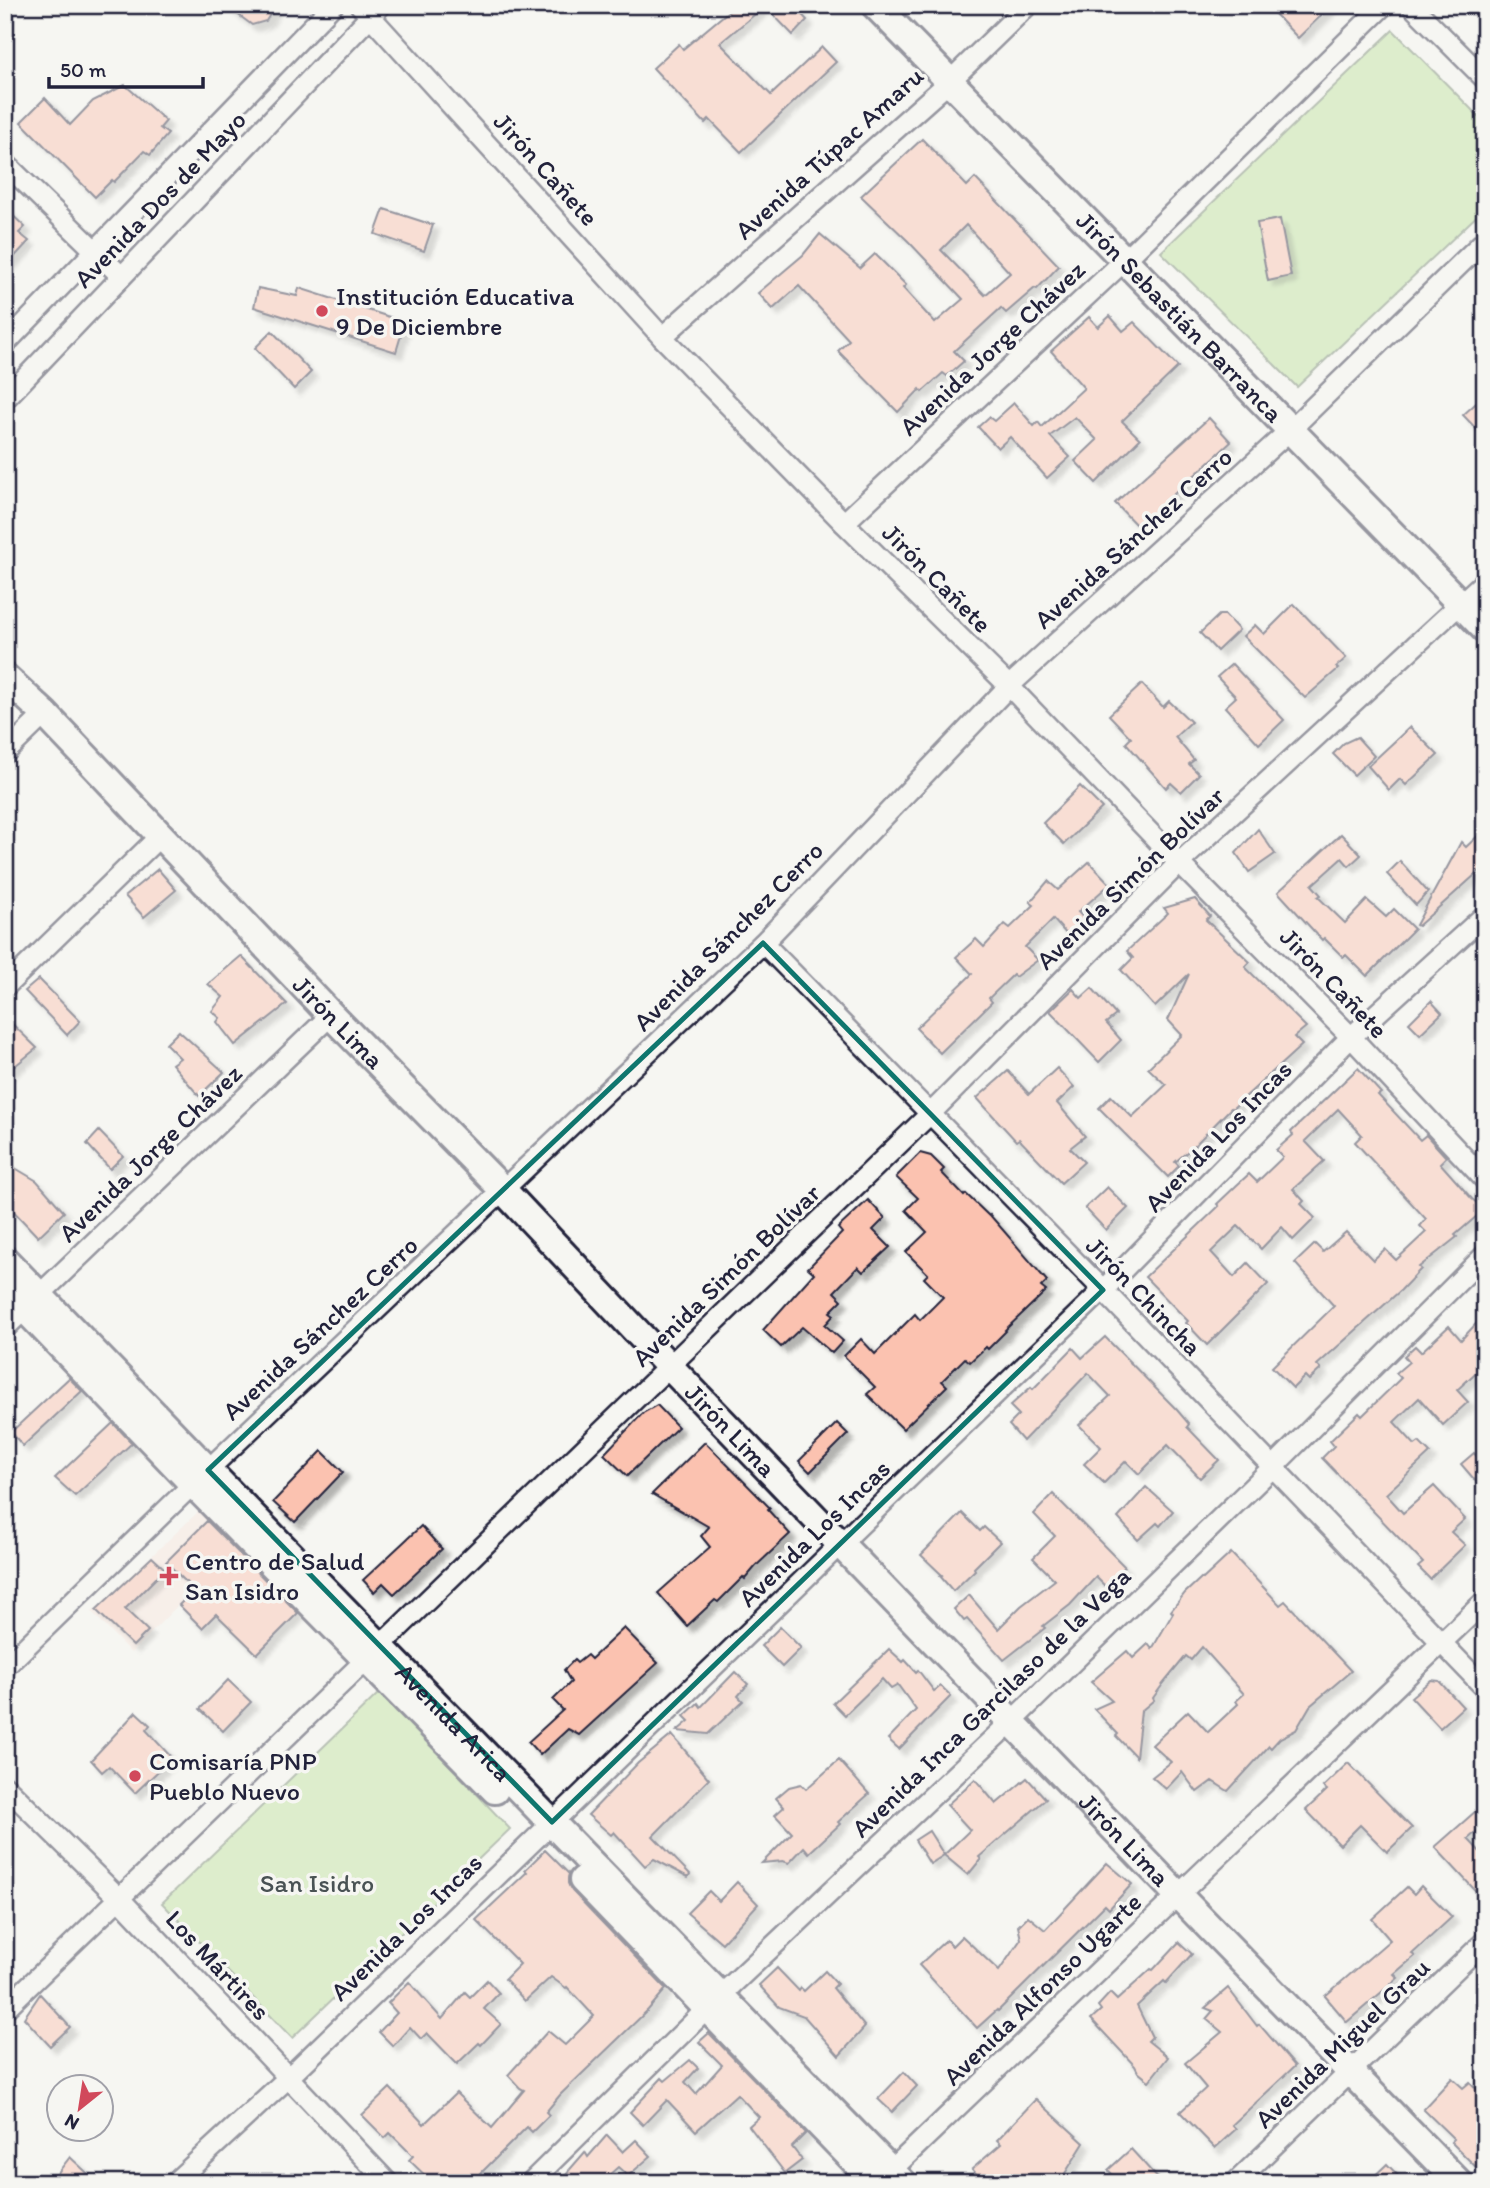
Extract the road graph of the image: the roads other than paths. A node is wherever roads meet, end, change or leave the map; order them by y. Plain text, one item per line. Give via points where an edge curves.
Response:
1 (332, 5) edge
2 (875, 5) edge
3 (1028, 5) edge
4 (1384, 5) edge
5 (1411, 5) edge
6 (371, 9) edge
7 (1485, 79) edge
8 (949, 82) junction
9 (5, 163) edge
10 (1485, 240) edge
11 (96, 252) junction
12 (1124, 261) junction
13 (121, 276) junction
14 (662, 337) junction
15 (5, 344) edge
16 (5, 399) edge
17 (1290, 430) junction
18 (844, 523) junction
19 (1485, 581) edge
20 (1460, 604) junction
21 (1485, 629) edge
22 (5, 677) edge
23 (1009, 686) junction
24 (46, 714) junction
25 (5, 753) edge
26 (160, 835) junction
27 (1179, 863) junction
28 (1485, 915) edge
29 (763, 943) junction
30 (5, 987) edge
31 (331, 1016) junction
32 (1352, 1037) junction
33 (931, 1113) junction
34 (1485, 1180) edge
35 (503, 1191) junction
36 (1485, 1255) edge
37 (5, 1260) edge
38 (5, 1288) edge
39 (1103, 1290) junction
40 (32, 1302) junction
41 (5, 1328) edge
42 (670, 1367) junction
43 (1272, 1468) junction
44 (201, 1477) junction
45 (841, 1544) junction
46 (1485, 1601) edge
47 (1441, 1643) junction
48 (373, 1653) junction
49 (5, 1667) edge
50 (1485, 1688) edge
51 (1012, 1721) junction
52 (5, 1786) edge
53 (546, 1828) junction
54 (1178, 1895) junction
55 (119, 1898) junction
56 (1485, 1941) edge
57 (714, 2002) junction
58 (5, 2008) edge
59 (1350, 2073) junction
60 (288, 2078) junction
61 (887, 2180) edge
62 (174, 2183) edge
63 (388, 2183) edge
64 (530, 2183) edge
65 (1235, 2183) edge
66 (1459, 2183) edge

1 - 11 street, Avenida Dos de Mayo
2 - 8 street, Jirón Sebastián Barranca
3 - 8 street, Avenida Túpac Amaru
4 - 12 street, Avenida Jorge Chávez
5 - 7 street
6 - 13 street, Avenida Dos de Mayo
6 - 14 street, Jirón Cañete
8 - 12 street, Jirón Sebastián Barranca
8 - 14 street, Avenida Túpac Amaru
9 - 11 street
10 - 17 street, Avenida Sánchez Cerro
11 - 13 street
11 - 15 street, Avenida Dos de Mayo
12 - 17 street, Jirón Sebastián Barranca
12 - 18 street, Avenida Jorge Chávez
13 - 16 street, Avenida Dos de Mayo
14 - 18 street, Jirón Cañete
17 - 20 street, Jirón Sebastián Barranca
17 - 23 street, Avenida Sánchez Cerro
18 - 23 street, Jirón Cañete
19 - 20 street, Avenida Simón Bolívar
20 - 21 street, Jirón Sebastián Barranca
20 - 27 street, Avenida Simón Bolívar
22 - 24 street, Jirón Lima
23 - 27 street, Jirón Cañete
23 - 29 street, Avenida Sánchez Cerro
24 - 25 street
24 - 26 street, Jirón Lima
26 - 30 street
26 - 31 street, Jirón Lima
27 - 32 street, Jirón Cañete
27 - 33 street, Avenida Simón Bolívar
28 - 32 street, Avenida Los Incas
29 - 33 street, Jirón Chincha
29 - 35 street, Avenida Sánchez Cerro
31 - 35 street, Jirón Lima
31 - 40 street, Avenida Jorge Chávez
32 - 34 street, Jirón Cañete
32 - 39 street, Avenida Los Incas
33 - 39 street, Jirón Chincha
33 - 42 street, Avenida Simón Bolívar
35 - 42 street, Jirón Lima
35 - 44 street, Avenida Sánchez Cerro
36 - 43 street, Avenida Inca Garcilaso de la Vega
37 - 40 street, Avenida Arica
38 - 40 street, Avenida Arica
39 - 43 street, Jirón Chincha
39 - 45 street, Avenida Los Incas
40 - 41 street, Avenida Jorge Chávez
40 - 44 street, Avenida Arica
42 - 45 street, Jirón Lima
42 - 48 street, Avenida Simón Bolívar
43 - 47 street, Jirón Chincha
43 - 51 street, Avenida Inca Garcilaso de la Vega
44 - 48 street, Avenida Arica
44 - 49 street, Avenida Sánchez Cerro
45 - 51 street, Jirón Lima
45 - 53 street, Avenida Los Incas
46 - 47 street, Avenida Alfonso Ugarte
47 - 50 street, Jirón Chincha
47 - 54 street, Avenida Alfonso Ugarte
48 - 53 street, Avenida Arica
48 - 55 street, Avenida Simón Bolívar
51 - 54 street, Jirón Lima
51 - 57 street, Avenida Inca Garcilaso de la Vega
52 - 55 street, Los Mártires
53 - 57 street, Avenida Arica
53 - 60 street, Avenida Los Incas
54 - 59 street, Jirón Lima
54 - 61 street, Avenida Alfonso Ugarte
55 - 58 street, Avenida Simón Bolívar
55 - 60 street, Los Mártires
56 - 59 street, Avenida Miguel Grau
57 - 61 street, Avenida Arica
57 - 64 street, Avenida Inca Garcilaso de la Vega
59 - 65 street, Avenida Miguel Grau
59 - 66 street, Jirón Lima
60 - 62 street, Avenida Los Incas
60 - 63 street, Los Mártires

